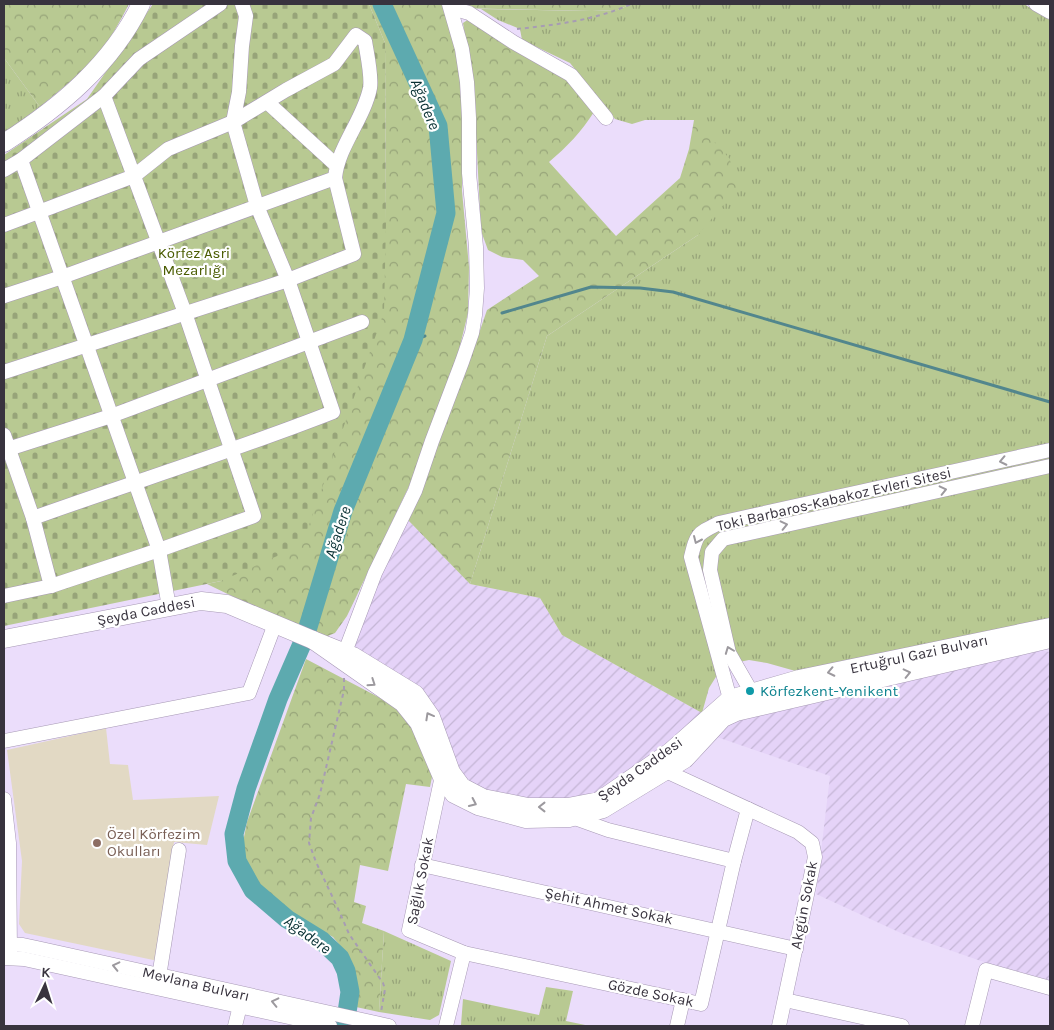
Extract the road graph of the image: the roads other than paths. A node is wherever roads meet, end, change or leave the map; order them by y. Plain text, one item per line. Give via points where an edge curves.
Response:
1 (141, 4) edge
2 (220, 4) edge
3 (242, 4) edge
4 (1036, 4) edge
5 (450, 6) edge
6 (1050, 12) edge
7 (104, 96) junction
8 (267, 102) junction
9 (606, 118) dead end
10 (233, 122) junction
11 (4, 143) edge
12 (21, 160) junction
13 (4, 170) edge
14 (336, 172) junction
15 (134, 176) junction
16 (257, 206) junction
17 (39, 212) junction
18 (4, 225) edge
19 (158, 242) junction
20 (62, 277) junction
21 (288, 280) junction
22 (4, 296) edge
23 (185, 313) junction
24 (362, 322) dead end
25 (309, 341) junction
26 (86, 345) junction
27 (4, 372) edge
28 (208, 380) junction
29 (111, 416) junction
30 (4, 435) edge
31 (8, 449) junction
32 (232, 450) junction
33 (1050, 450) edge
34 (1050, 466) edge
35 (135, 482) junction
36 (33, 518) junction
37 (159, 550) junction
38 (51, 586) junction
39 (4, 596) edge
40 (169, 606) junction
41 (275, 624) junction
42 (1050, 627) edge
43 (4, 639) edge
44 (1050, 639) edge
45 (345, 660) junction
46 (730, 698) junction
47 (755, 700) junction
48 (4, 741) edge
49 (446, 758) junction
50 (658, 768) junction
51 (442, 777) junction
52 (4, 799) edge
53 (748, 809) junction
54 (568, 812) junction
55 (6, 843) edge
56 (178, 850) dead end
57 (734, 861) junction
58 (422, 865) junction
59 (718, 930) junction
60 (796, 949) junction
61 (7, 951) edge
62 (464, 953) junction
63 (158, 982) junction
64 (1050, 988) edge
65 (683, 1000) junction
66 (785, 1000) junction
67 (240, 1006) junction
68 (324, 1021) edge
69 (383, 1025) edge
70 (235, 1026) edge
71 (446, 1026) edge
72 (676, 1026) edge
73 (779, 1026) edge
74 (902, 1026) edge
75 (972, 1026) edge

1 - 11 main road via 124,36 100,65 68,97
2 - 7 street via 139,58
3 - 10 street via 246,16
4 - 6 street
5 - 9 street via 469,13 571,75
5 - 45 street via 462,48 470,118 469,174 476,247 475,315 472,333 416,491 374,573
7 - 12 street
7 - 15 street
8 - 10 street
8 - 14 street
8 - 14 street via 334,64 356,35 365,41 370,86
10 - 15 street via 168,149
10 - 16 street
12 - 13 street
12 - 17 street
14 - 16 street
14 - 21 street via 354,254
15 - 17 street
15 - 19 street
16 - 19 street
16 - 21 street
17 - 18 street
17 - 20 street
19 - 20 street
19 - 23 street
20 - 22 street
20 - 26 street
21 - 23 street
21 - 25 street
23 - 26 street
23 - 28 street
24 - 25 street
25 - 28 street
25 - 32 street via 333,412
26 - 27 street
26 - 29 street
28 - 29 street
28 - 32 street
29 - 31 street
29 - 35 street
30 - 31 street
31 - 36 street
32 - 35 street
32 - 37 street via 254,516
33 -> 46 street, Toki Barbaros-Kabakoz Evleri Sitesi via 719,523 700,532 691,557
47 -> 34 street, Toki Barbaros-Kabakoz Evleri Sitesi via 729,653 710,570 712,552 723,539
35 - 36 street
35 - 37 street
36 - 38 street
37 - 38 street
37 - 40 street
38 - 39 street
40 - 41 main road, Şeyda Caddesi via 220,602
40 - 43 main road, Şeyda Caddesi
41 - 45 main road, Şeyda Caddesi via 313,640
41 - 48 street via 249,693
42 -> 47 main road, Ertuğrul Gazi Bulvarı via 804,678
47 -> 44 main road, Ertuğrul Gazi Bulvarı
49 -> 45 main road, Şeyda Caddesi via 431,717 416,694 353,656
45 -> 51 main road, Şeyda Caddesi via 403,703 419,723
46 - 47 main road, Ertuğrul Gazi Bulvarı
46 - 50 main road, Şeyda Caddesi via 670,752
47 - 50 main road, Şeyda Caddesi via 723,718 685,759
49 - 51 street, Sağlık Sokak
54 -> 49 main road, Şeyda Caddesi via 483,798 462,787
50 - 53 street, Akgün Sokak
50 - 54 main road, Şeyda Caddesi via 599,801
51 -> 54 main road, Şeyda Caddesi via 454,794 478,806 526,818
51 - 58 street, Sağlık Sokak
52 - 55 street
53 - 57 street, Gözde Sokak
53 - 60 street, Akgün Sokak via 798,832 812,843 815,857
54 - 57 street via 608,830
55 - 61 street
56 - 63 street
57 - 59 street, Gözde Sokak
58 - 59 street, Şehit Ahmet Sokak
58 - 62 street, Sağlık Sokak via 408,930
59 - 60 street, Şehit Ahmet Sokak
59 - 65 street, Gözde Sokak via 701,1004
60 - 66 street, Akgün Sokak
61 - 63 street, Mevlana Bulvarı via 24,959
62 - 65 street, Gözde Sokak
62 - 71 street
63 - 67 street, Mevlana Bulvarı
68 -> 63 street, Mevlana Bulvarı
64 - 75 street via 986,970
65 - 72 street
66 - 73 street, Akgün Sokak
66 - 74 street
67 - 68 street, Mevlana Bulvarı
67 - 70 street
68 - 69 street, Mevlana Bulvarı

